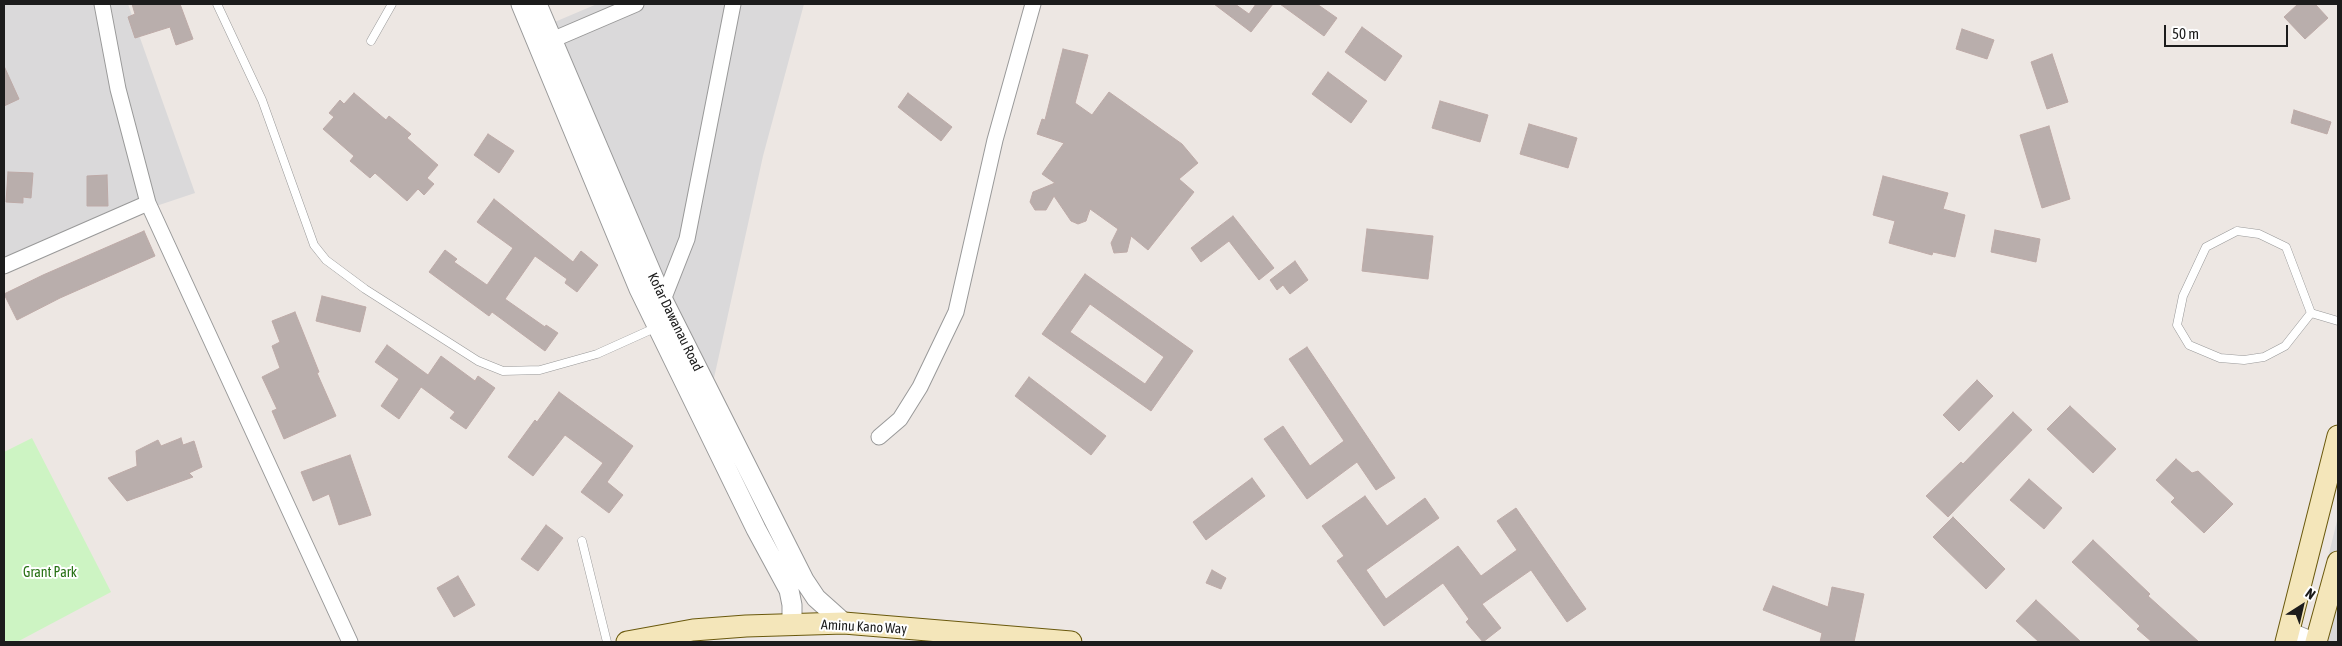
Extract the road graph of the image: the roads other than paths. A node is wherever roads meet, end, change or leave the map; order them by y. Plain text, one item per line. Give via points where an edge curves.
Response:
1 (102, 4) edge
2 (217, 4) edge
3 (392, 4) edge
4 (521, 4) edge
5 (537, 4) edge
6 (636, 4) edge
7 (733, 4) edge
8 (1033, 4) edge
9 (552, 40) junction
10 (371, 41) dead end
11 (148, 203) junction
12 (4, 266) edge
13 (663, 300) junction
14 (2311, 313) junction
15 (2338, 321) edge
16 (658, 327) junction
17 (879, 437) dead end
18 (2338, 437) edge
19 (582, 541) dead end
20 (2338, 562) edge
21 (844, 623) junction
22 (792, 625) junction
23 (2288, 636) edge
24 (350, 642) edge
25 (607, 642) edge
26 (627, 642) edge
27 (1071, 642) edge
28 (2317, 642) edge

1 - 11 street via 118,89
2 - 16 lane via 262,100 314,245 326,260 365,290 478,361 503,371 540,370 597,354
3 - 10 lane
4 - 16 street, Kofar Dawanau Road
5 - 9 street, Kofar Dawanau Road
6 - 9 street
7 - 13 street via 687,239
8 - 17 street via 995,140 956,312 900,419
9 - 13 street, Kofar Dawanau Road
11 - 12 street
11 - 24 street
13 - 21 street, Kofar Dawanau Road via 804,580 816,598
14 - 14 lane via 2284,346 2264,357 2244,360 2220,358 2189,345 2177,325 2183,296 2206,247 2237,231 2259,234 2286,247
14 - 15 lane
16 - 22 street, Kofar Dawanau Road via 788,590
18 - 23 main road
19 - 25 lane
20 - 28 main road
21 - 22 main road, Aminu Kano Way
21 - 27 main road, Aminu Kano Way
22 - 26 main road, Aminu Kano Way via 693,630
23 - 28 street

